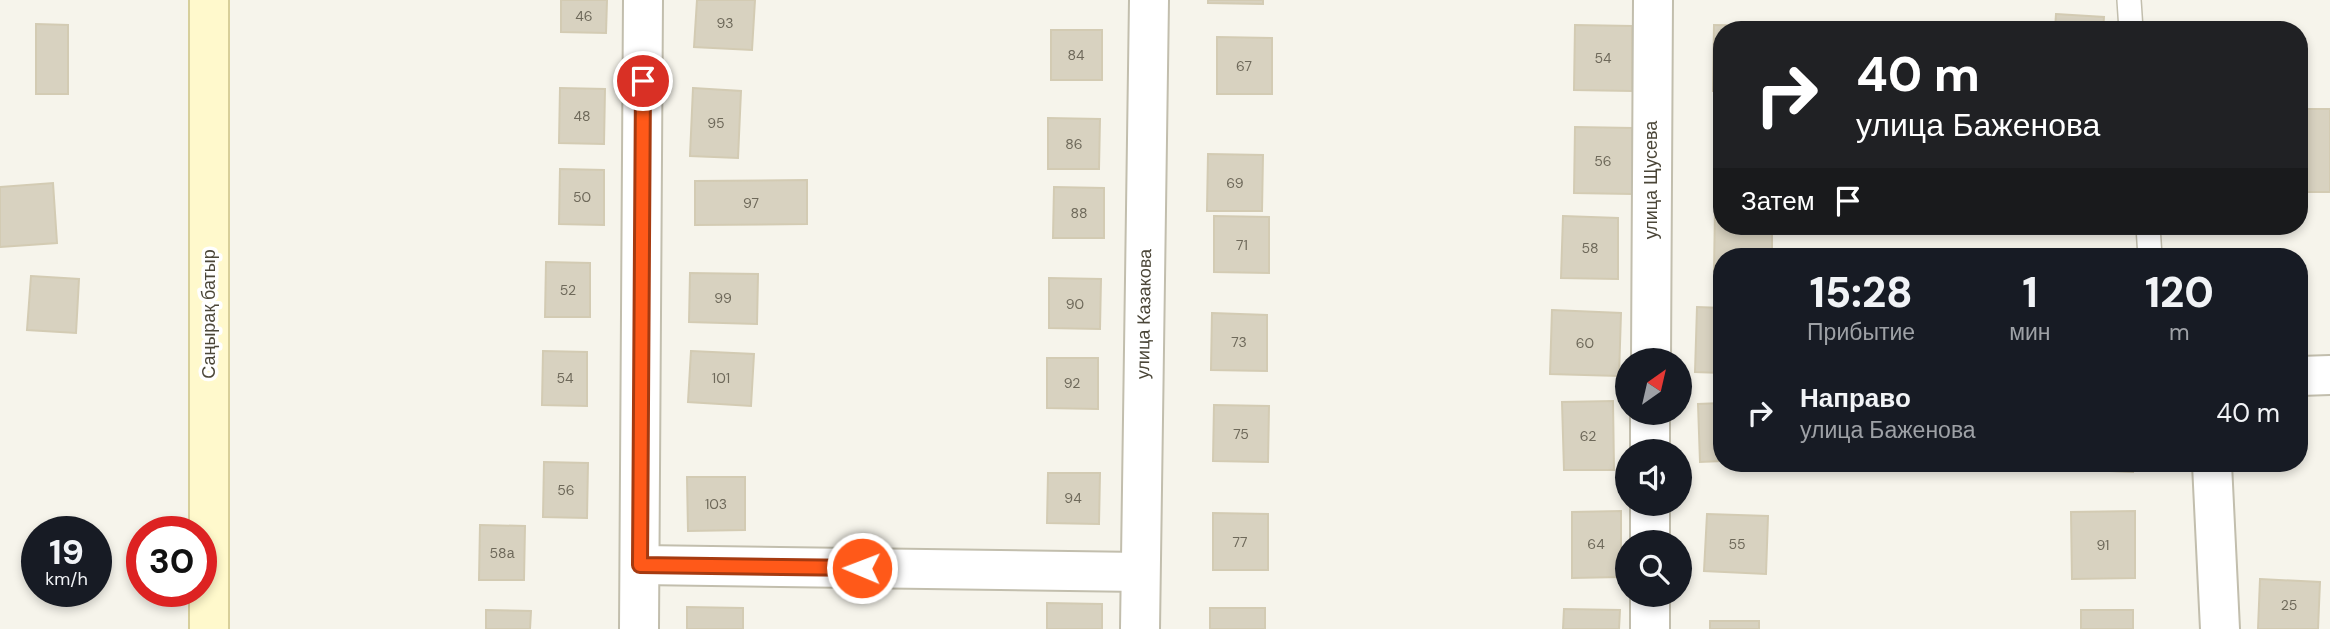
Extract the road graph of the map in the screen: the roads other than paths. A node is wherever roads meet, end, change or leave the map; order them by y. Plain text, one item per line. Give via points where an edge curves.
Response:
1 (209, 0) edge
2 (643, 0) edge
3 (1149, 0) edge
4 (1653, 0) edge
5 (2129, 0) edge
6 (2130, 21) edge
7 (1651, 348) edge
8 (2308, 376) edge
9 (2330, 376) edge
10 (2212, 472) edge
11 (640, 565) junction
12 (1140, 572) junction
13 (1650, 607) edge
14 (208, 629) edge
15 (639, 629) edge
16 (1140, 629) edge
17 (1650, 629) edge
18 (2220, 629) edge

1 - 14 street, Саңырақ батыр
2 - 11 street
3 - 12 street, улица Казакова
4 - 7 street, улица Щусева
5 - 6 lane
8 - 9 street
10 - 18 street
11 - 12 street
11 - 15 street
12 - 16 street, улица Казакова
13 - 17 street

